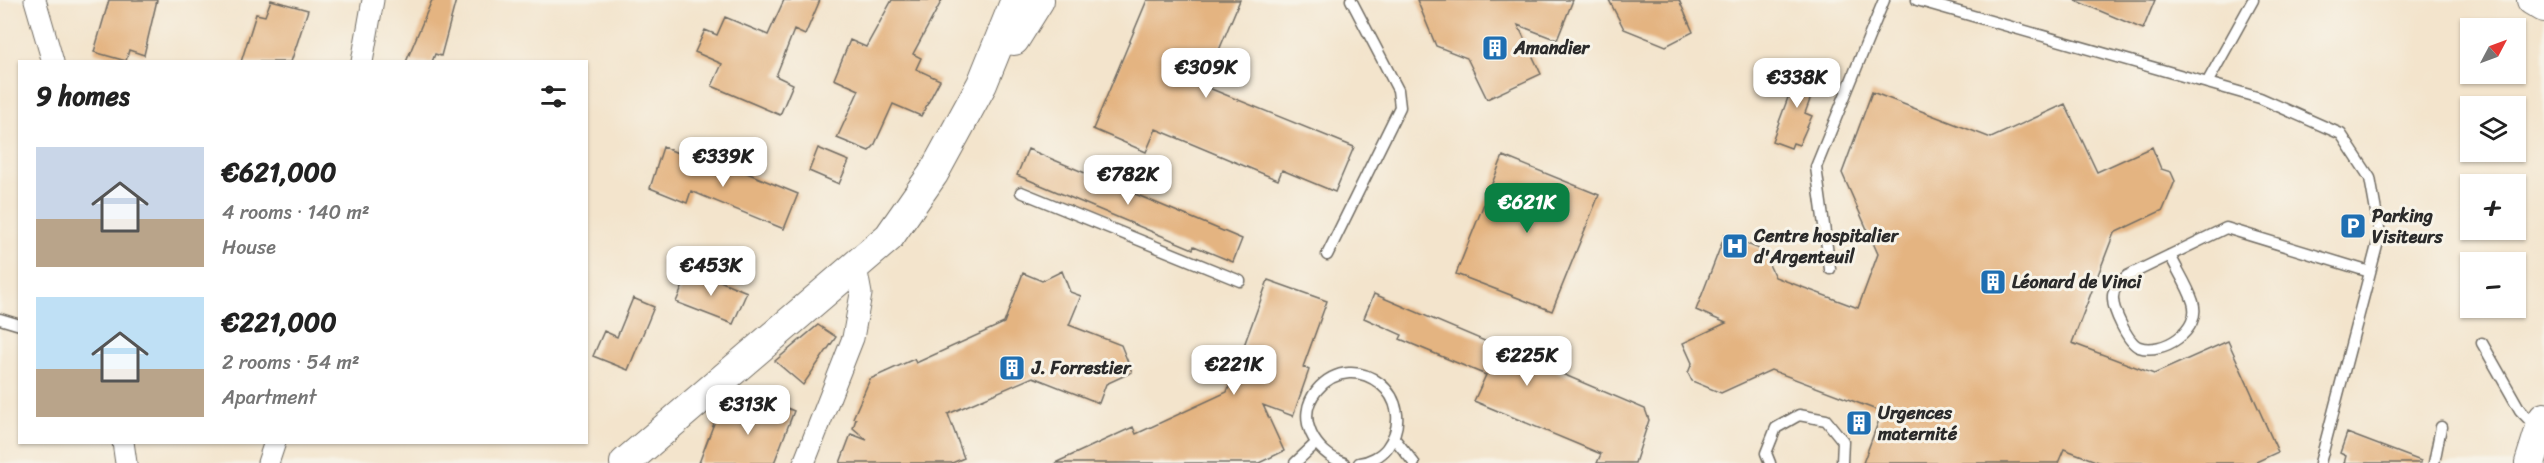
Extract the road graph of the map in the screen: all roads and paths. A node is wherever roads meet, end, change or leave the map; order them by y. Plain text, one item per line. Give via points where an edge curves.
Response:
1 (35, 0) edge
2 (373, 0) edge
3 (1016, 0) edge
4 (1039, 0) edge
5 (1351, 0) edge
6 (1884, 0) edge
7 (1917, 0) edge
8 (2253, 0) edge
9 (2532, 0) edge
10 (2544, 7) edge
11 (52, 60) edge
12 (362, 60) edge
13 (2207, 83) junction
14 (982, 84) junction
15 (1021, 192) dead end
16 (1327, 255) dead end
17 (2170, 255) junction
18 (856, 267) junction
19 (1830, 269) dead end
20 (2370, 272) junction
21 (1240, 281) dead end
22 (0, 319) edge
23 (18, 324) edge
24 (2482, 343) dead end
25 (2441, 427) dead end
26 (2542, 427) edge
27 (1394, 438) junction
28 (123, 444) edge
29 (274, 444) edge
30 (1316, 444) junction
31 (126, 463) edge
32 (268, 463) edge
33 (625, 463) edge
34 (804, 463) edge
35 (1295, 463) edge
36 (1344, 463) edge
37 (1359, 463) edge
38 (1366, 463) edge
39 (1414, 463) edge
40 (1770, 463) edge
41 (1842, 463) edge
42 (2320, 463) edge
43 (2434, 463) edge
44 (2530, 463) edge

1 - 11 street
2 - 12 street
3 - 14 street
4 - 14 street
5 - 16 lane via 1398,90 1400,107
6 - 19 lane via 1816,167
7 - 13 lane
8 - 13 lane
9 - 10 street
13 - 20 lane via 2260,98 2341,134 2370,178 2380,234
14 - 18 street via 911,208 889,237
15 - 21 lane
17 - 17 lane via 2127,276 2115,287 2113,299 2127,338 2139,347 2152,348 2183,337 2192,323 2193,304
17 - 20 lane via 2226,228
18 - 33 street
18 - 34 street via 861,294 853,338
20 - 42 lane
22 - 23 lane
24 - 26 lane via 2520,410
25 - 43 lane
26 - 44 street
27 - 30 lane via 1398,420 1395,401 1384,386 1368,376 1349,373 1331,378 1316,391 1308,408 1308,427
27 - 38 lane via 1383,453
27 - 39 lane
28 - 31 street
29 - 32 street
30 - 35 lane
30 - 36 lane via 1329,458
37 - 38 lane
40 - 41 lane via 1766,453 1776,428 1799,415 1826,420 1843,441

